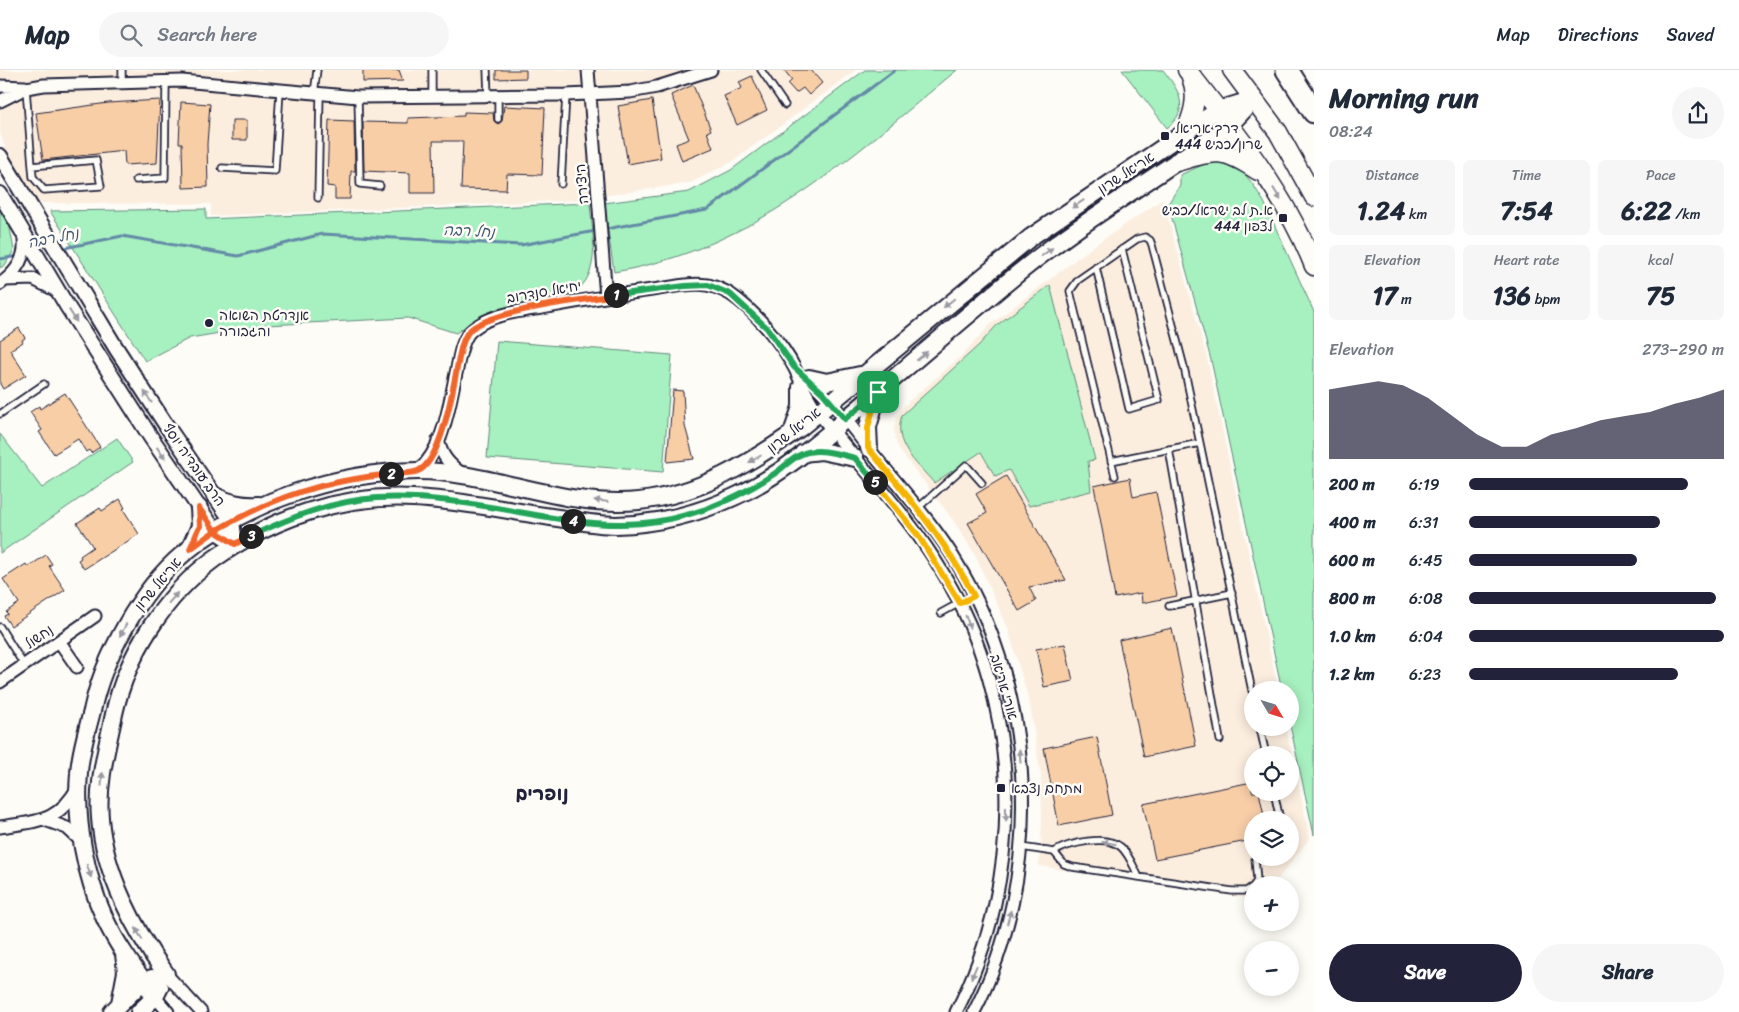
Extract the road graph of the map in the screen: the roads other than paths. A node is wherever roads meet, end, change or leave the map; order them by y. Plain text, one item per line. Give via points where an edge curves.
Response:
1 (122, 70) edge
2 (317, 70) edge
3 (432, 70) edge
4 (487, 70) edge
5 (588, 70) edge
6 (711, 70) edge
7 (761, 70) edge
8 (1232, 70) edge
9 (1287, 70) edge
10 (1300, 70) edge
11 (1188, 72) edge
12 (166, 81) junction
13 (122, 82) junction
14 (0, 86) edge
15 (26, 88) junction
16 (1314, 89) edge
17 (280, 91) junction
18 (317, 94) junction
19 (590, 94) junction
20 (566, 95) junction
21 (493, 96) junction
22 (358, 97) junction
23 (432, 97) junction
24 (1254, 99) junction
25 (0, 101) edge
26 (785, 105) dead end
27 (1218, 110) junction
28 (1314, 112) edge
29 (498, 119) dead end
30 (1230, 125) junction
31 (1184, 134) junction
32 (0, 156) edge
33 (1177, 162) junction
34 (32, 166) junction
35 (222, 168) dead end
36 (1265, 176) junction
37 (136, 180) dead end
38 (561, 184) dead end
39 (380, 186) dead end
40 (0, 194) edge
41 (1314, 197) edge
42 (318, 198) dead end
43 (20, 228) junction
44 (1122, 249) junction
45 (1314, 266) edge
46 (1096, 267) junction
47 (5, 279) edge
48 (59, 292) junction
49 (606, 297) junction
50 (864, 374) junction
51 (805, 383) junction
52 (44, 384) dead end
53 (878, 392) junction
54 (831, 401) junction
55 (818, 412) junction
56 (0, 414) edge
57 (845, 419) junction
58 (832, 430) junction
59 (791, 434) junction
60 (438, 440) junction
61 (1200, 443) junction
62 (868, 448) junction
63 (1169, 449) junction
64 (802, 453) junction
65 (855, 458) junction
66 (1111, 461) junction
67 (418, 471) junction
68 (464, 476) junction
69 (1115, 476) dead end
70 (982, 483) dead end
71 (214, 496) junction
72 (264, 505) junction
73 (199, 508) junction
74 (918, 508) junction
75 (232, 521) junction
76 (215, 531) junction
77 (235, 544) junction
78 (190, 549) junction
79 (1232, 593) junction
80 (974, 596) junction
81 (1196, 601) junction
82 (960, 603) junction
83 (1169, 606) dead end
84 (941, 613) dead end
85 (95, 616) dead end
86 (0, 627) edge
87 (59, 641) junction
88 (25, 665) junction
89 (77, 667) dead end
90 (1250, 681) edge
91 (0, 682) edge
92 (1220, 740) dead end
93 (79, 787) junction
94 (45, 820) junction
95 (0, 827) edge
96 (82, 842) junction
97 (1021, 847) junction
98 (1054, 852) junction
99 (1139, 877) junction
100 (1244, 891) edge
101 (123, 952) junction
102 (166, 974) junction
103 (143, 981) junction
104 (154, 997) junction
105 (116, 1007) edge
106 (139, 1012) edge
107 (168, 1012) edge
108 (201, 1012) edge
109 (956, 1012) edge
110 (974, 1012) edge

1 - 13 lane
2 - 18 lane
3 - 23 lane
4 - 21 lane
5 - 19 street, היצירה
6 - 19 street via 657,87
7 - 26 lane
8 - 24 main road
9 - 28 highway
10 - 16 highway
11 - 27 main road
11 - 31 main road via 1195,95 1190,122
12 - 13 street
12 - 17 street
12 - 37 lane via 165,178
13 - 15 street
14 - 15 street
15 - 25 street
15 - 34 lane
17 - 18 street
17 - 35 lane via 276,171
18 - 22 street
18 - 42 lane
19 - 20 street
19 - 49 street, היצירה
20 - 21 street
20 - 38 lane
21 - 23 street
21 - 29 lane
22 - 23 street
22 - 39 lane via 360,184
24 - 27 main road, אריאל שרון
24 - 30 main road, אריאל שרון
24 - 41 main road via 1278,132
27 - 30 main road
27 - 31 main road, אריאל שרון
30 - 33 main road, אריאל שרון
30 - 36 main road
31 -> 50 main road, אריאל שרון via 1032,237
71 -> 32 street, הרב עובדיה יוסף via 68,270
33 - 36 main road via 1208,152 1230,154
53 -> 33 main road, אריאל שרון via 1011,279
34 - 34 lane via 96,160 100,186 44,190 32,177
36 -> 45 main road via 1280,197
40 - 43 street, הרב עובדיה יוסף
43 - 47 street via 24,252 20,263
43 - 48 street, הרב עובדיה יוסף
44 - 46 lane
44 - 46 lane via 1160,400 1129,409
44 - 61 lane via 1137,239 1145,237 1150,240 1184,367
46 - 66 lane via 1078,280 1070,291
47 - 48 street via 33,279
48 -> 73 street, הרב עובדיה יוסף
49 - 51 street, יחיאל סנדרוב via 708,285 730,294 767,328
49 - 60 street, יחיאל סנדרוב via 502,315 469,332 462,345
50 - 51 main road
50 - 54 main road, אריאל שרון
51 - 54 street, יחיאל סנדרוב
51 - 55 street, יחיאל סנדרוב
51 - 59 main road via 802,407
52 - 56 lane
53 - 57 main road, אריאל שרון
53 - 62 main road via 868,427
54 - 55 main road, אריאל שרון
54 - 57 street, יחיאל סנדרוב
55 - 58 street, אורי אריאב
55 - 59 main road, אריאל שרון
57 - 58 main road, אריאל שרון
57 - 62 street, אורי אריאב
58 - 64 main road, אריאל שרון
58 - 65 street, אורי אריאב
59 -> 68 main road, אריאל שרון via 728,475 654,499 607,502 572,498
60 - 67 street, יחיאל סנדרוב via 427,464
60 - 68 street via 449,465
61 - 63 lane
61 - 79 lane
62 - 74 street, אורי אריאב
63 - 66 lane
63 - 81 lane
64 - 65 main road via 828,452
64 - 77 main road, אריאל שרון via 738,495 667,520 612,525 451,502 378,498 307,512
65 - 82 street, אורי אריאב via 918,535
66 - 69 lane
67 - 68 main road, אריאל שרון
67 - 72 main road, אריאל שרון via 327,483
70 - 74 lane via 966,466
71 - 72 main road via 244,506
71 - 75 street, הרב עובדיה יוסף
72 - 75 main road, אריאל שרון
73 - 76 street, הרב עובדיה יוסף
73 - 78 main road via 200,526
74 - 80 street, אורי אריאב via 958,564
75 - 76 main road, אריאל שרון
75 - 77 street, הרב עובדיה יוסף
76 - 77 street, הרב עובדיה יוסף
76 - 78 main road, אריאל שרון
102 -> 77 main road, אריאל שרון via 126,910 109,858 100,820 102,774 119,697 128,670 148,632 196,572
78 -> 93 main road, אריאל שרון via 148,593 107,661 94,700 79,771
79 - 81 lane
79 - 90 lane
80 - 82 lane
97 -> 80 street, אורי אריאב via 1022,781 1018,728 1007,681
81 - 83 lane
81 - 92 lane
82 - 84 lane
82 -> 109 street, אורי אריאב via 991,685 1001,731 1006,824 994,910 981,955
85 - 87 street, נחשול
86 - 88 lane
87 - 88 street, נחשול
87 - 89 street
88 - 91 street, נחשול
93 - 94 street via 65,807
93 - 96 main road, אריאל שרון
94 - 95 street
94 - 96 street via 67,828
96 -> 101 main road, אריאל שרון via 105,919
97 - 98 lane
110 -> 97 street, אורי אריאב via 997,961 1010,914
98 - 99 lane via 1072,868
99 -> 98 lane via 1123,849 1106,841 1076,842
99 - 100 lane
101 - 103 main road, אריאל שרון
101 - 105 main road via 126,972
102 - 103 main road
102 - 104 main road
102 - 108 street
103 - 104 main road, אריאל שרון
103 - 105 main road
104 - 106 main road
104 - 107 street

